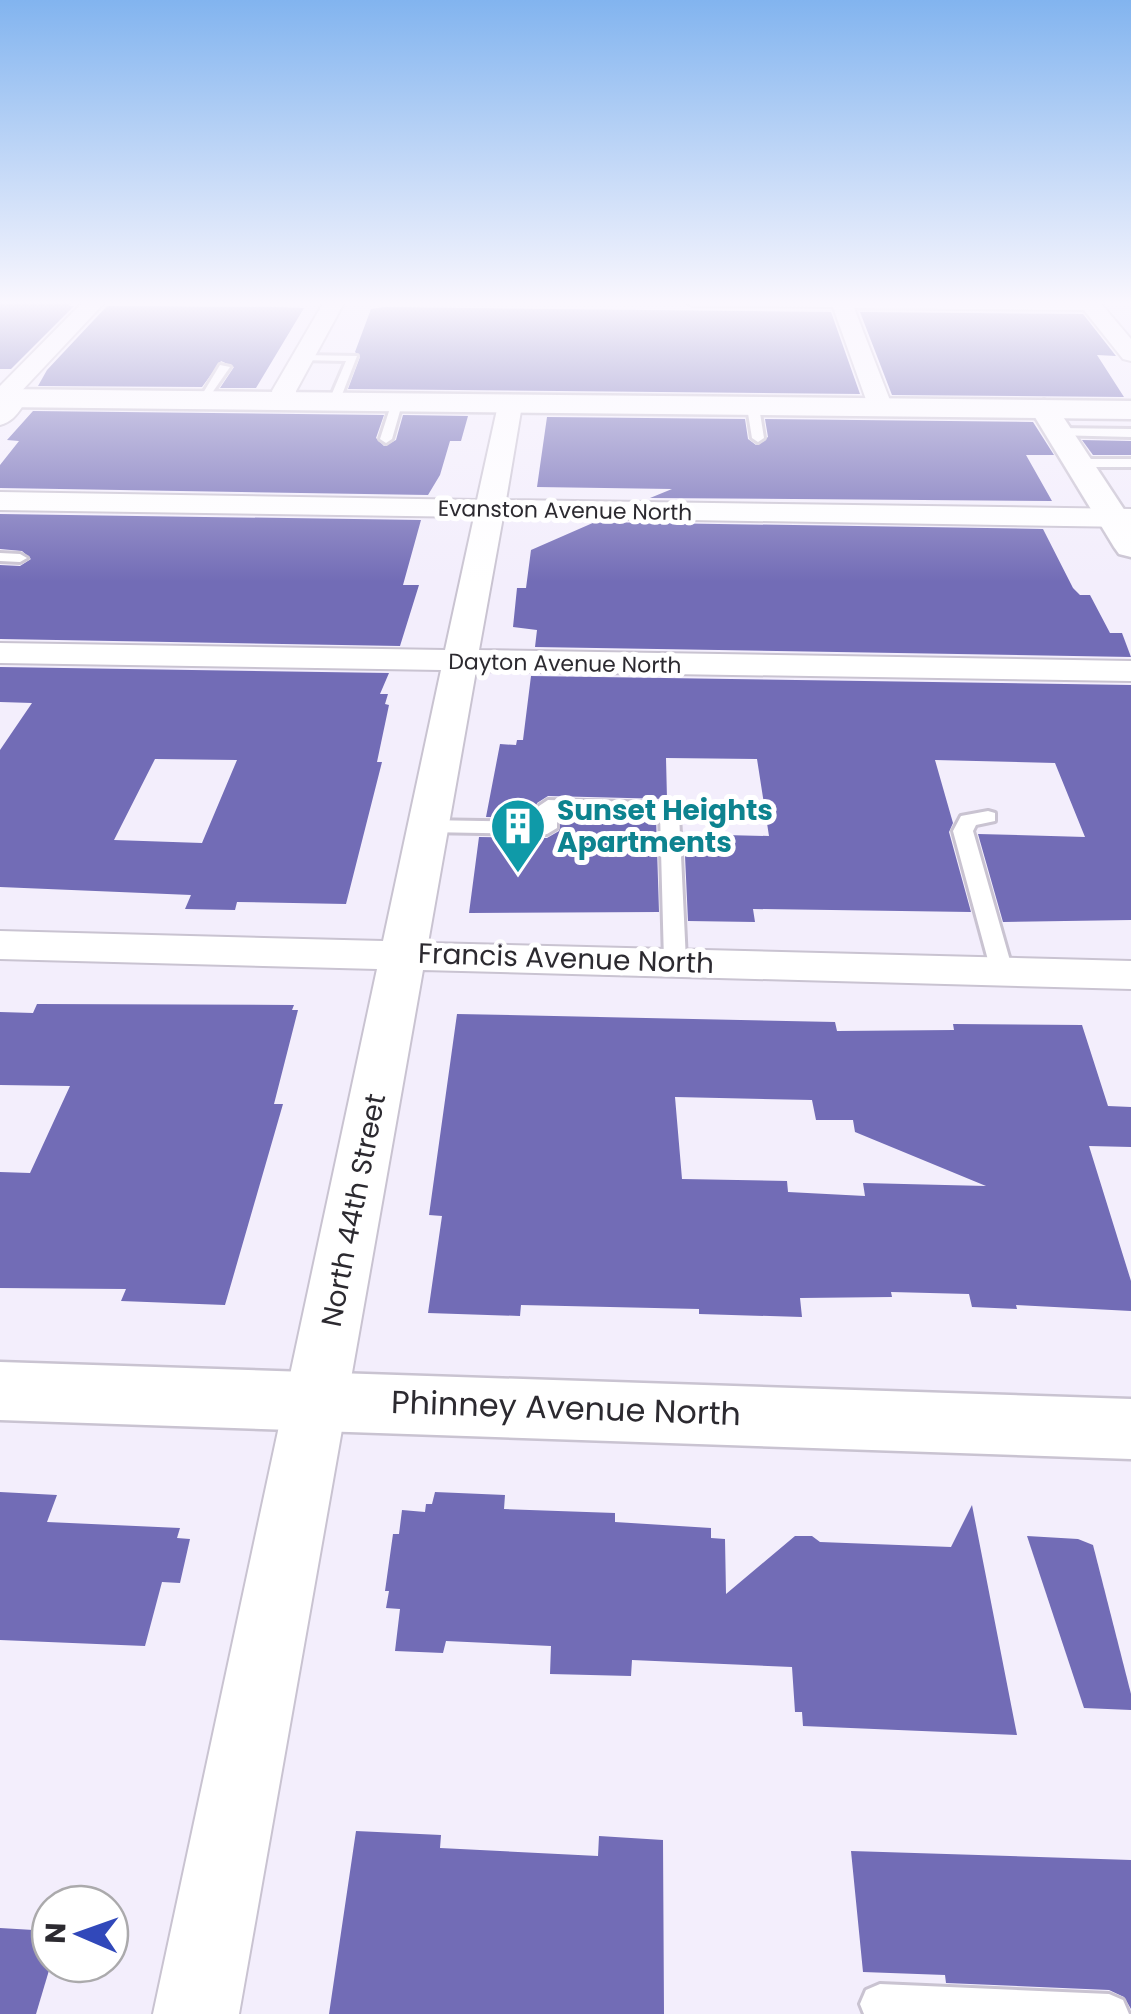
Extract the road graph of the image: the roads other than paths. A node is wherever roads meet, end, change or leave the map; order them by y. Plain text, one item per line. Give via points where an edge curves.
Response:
1 (207, 394) edge
2 (284, 394) edge
3 (338, 394) edge
4 (876, 394) edge
5 (202, 401) junction
6 (284, 402) junction
7 (334, 403) junction
8 (1, 404) edge
9 (396, 404) junction
10 (510, 405) junction
11 (752, 407) junction
12 (881, 408) junction
13 (1131, 410) edge
14 (1051, 421) junction
15 (1131, 433) edge
16 (758, 438) dead end
17 (386, 439) dead end
18 (1077, 462) junction
19 (1131, 463) edge
20 (0, 501) edge
21 (489, 509) junction
22 (1122, 518) edge
23 (1131, 547) edge
24 (0, 557) edge
25 (20, 558) dead end
26 (0, 653) edge
27 (457, 662) junction
28 (1131, 671) edge
29 (668, 808) junction
30 (734, 809) dead end
31 (988, 817) dead end
32 (426, 826) junction
33 (0, 945) edge
34 (403, 954) junction
35 (675, 962) junction
36 (1002, 971) junction
37 (1131, 974) edge
38 (0, 1391) edge
39 (316, 1400) junction
40 (1131, 1429) edge
41 (880, 2004) dead end
42 (196, 2014) edge
43 (1109, 2014) edge

1 - 5 lane
2 - 6 street
3 - 7 lane
4 - 12 street
5 - 6 main road
5 - 8 main road
6 - 7 main road
7 - 9 main road
9 - 10 main road
9 - 17 lane
10 - 11 main road
10 - 21 street, North 44th Street
11 - 12 main road
11 - 16 lane
12 - 14 main road
13 - 14 main road
14 - 15 lane
14 - 18 main road
18 - 19 lane
18 - 22 main road
20 - 21 street, Evanston Avenue North
21 - 22 street, Evanston Avenue North
21 - 27 street, North 44th Street
22 - 23 main road
24 - 25 lane
26 - 27 street, Dayton Avenue North
27 - 28 street, Dayton Avenue North
27 - 32 street, North 44th Street
29 - 30 lane
29 - 32 lane via 548,806 546,828
29 - 35 lane
31 - 36 lane via 968,820 963,832
32 - 34 street, North 44th Street
33 - 34 street, Francis Avenue North
34 - 35 street, Francis Avenue North
34 - 39 street, North 44th Street
35 - 36 street, Francis Avenue North
36 - 37 street, Francis Avenue North
38 - 39 main road, Phinney Avenue North
39 - 40 main road, Phinney Avenue North
39 - 42 street, North 44th Street
41 - 43 lane

